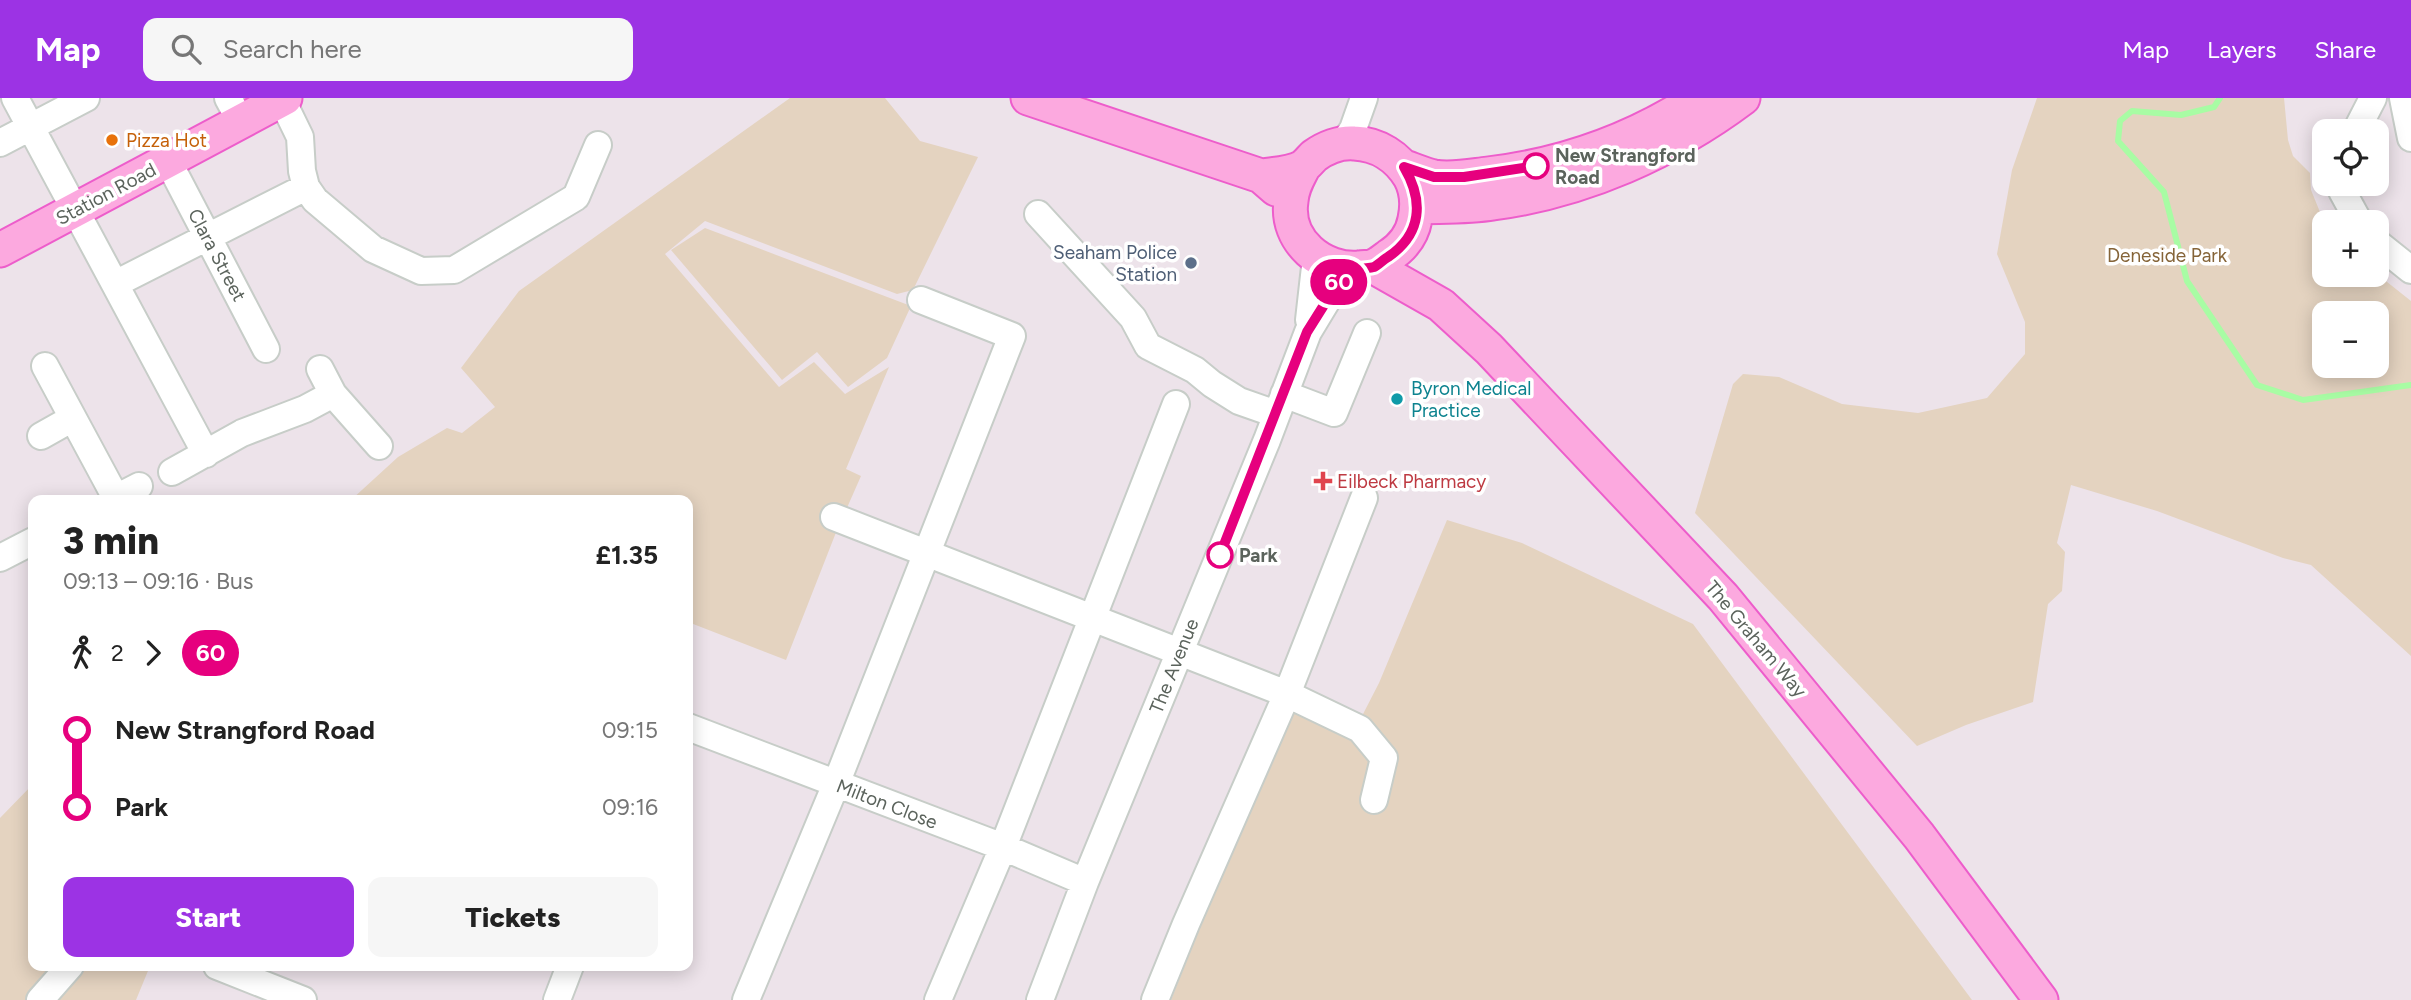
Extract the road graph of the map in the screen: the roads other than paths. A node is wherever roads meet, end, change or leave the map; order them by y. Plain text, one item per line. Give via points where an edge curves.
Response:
1 (15, 98) edge
2 (86, 98) edge
3 (1028, 98) edge
4 (1365, 98) edge
5 (1698, 98) edge
6 (1744, 98) edge
7 (2373, 98) edge
8 (2403, 98) edge
9 (284, 99) edge
10 (235, 110) edge
11 (2362, 119) edge
12 (31, 127) junction
13 (2411, 138) edge
14 (0, 144) edge
15 (598, 145) dead end
16 (1358, 145) junction
17 (167, 161) junction
18 (1304, 166) junction
19 (1404, 167) junction
20 (1261, 176) junction
21 (306, 187) junction
22 (1290, 204) junction
23 (1418, 206) junction
24 (74, 210) junction
25 (1038, 214) dead end
26 (207, 237) junction
27 (1403, 247) junction
28 (0, 250) edge
29 (2389, 252) edge
30 (1316, 258) junction
31 (1360, 268) junction
32 (2411, 270) edge
33 (115, 284) junction
34 (921, 300) dead end
35 (1441, 305) junction
36 (1307, 332) junction
37 (1367, 333) dead end
38 (266, 349) dead end
39 (45, 366) dead end
40 (320, 369) dead end
41 (332, 394) junction
42 (1176, 404) dead end
43 (1280, 404) junction
44 (73, 418) junction
45 (41, 436) dead end
46 (379, 446) dead end
47 (206, 454) junction
48 (172, 472) dead end
49 (122, 495) edge
50 (1364, 498) dead end
51 (834, 517) dead end
52 (28, 544) edge
53 (926, 552) junction
54 (0, 558) edge
55 (1093, 618) junction
56 (1180, 652) junction
57 (1287, 694) junction
58 (693, 729) edge
59 (835, 784) junction
60 (1374, 800) dead end
61 (1003, 848) junction
62 (1085, 882) junction
63 (66, 971) edge
64 (230, 971) edge
65 (568, 971) edge
66 (40, 1000) edge
67 (303, 1000) edge
68 (556, 1000) edge
69 (746, 1000) edge
70 (938, 1000) edge
71 (1040, 1000) edge
72 (1155, 1000) edge
73 (2041, 1000) edge

1 - 12 street
2 - 12 street
3 - 20 main road
4 - 16 street via 1353,130
5 - 19 main road via 1617,142 1523,170 1434,177
6 - 23 main road via 1663,149 1603,176 1492,204
7 - 11 street
8 - 13 street
9 - 10 main road, Station Road
9 - 21 street via 300,137
10 - 17 main road, Station Road
12 - 14 street
12 - 24 street
15 - 21 street via 576,197 454,270 421,271 373,249 323,208
16 - 18 main road via 1322,151
16 - 19 main road via 1390,154
17 - 24 main road, Station Road
17 - 26 street, Clara Street
18 - 20 main road
18 - 22 main road
19 - 23 main road
20 - 22 main road
21 - 26 street
22 - 30 main road via 1292,224 1301,243
23 - 27 main road
24 - 28 main road, Station Road
24 - 33 street
25 - 43 street via 1133,318 1148,345 1239,401
26 - 33 street
26 - 38 street, Clara Street
27 - 31 main road
27 - 35 main road, The Graham Way
29 - 32 street
30 - 31 main road via 1331,266
30 - 36 street, The Avenue
31 - 35 main road, The Graham Way
31 - 36 street, The Avenue
33 - 47 street
34 - 53 street via 1012,336
35 - 73 main road, The Graham Way via 1489,349 1723,597 1919,836
36 - 43 street, The Avenue
37 - 43 street via 1334,413
39 - 44 street
40 - 41 street
41 - 46 street
41 - 47 street
42 - 55 street
43 - 56 street, The Avenue
44 - 45 street
44 - 49 street
47 - 48 street
50 - 57 street
51 - 53 street
52 - 54 street
53 - 55 street
53 - 59 street
55 - 56 street
55 - 61 street
56 - 57 street
56 - 62 street, The Avenue
57 - 60 street via 1360,729 1384,758
57 - 72 street
58 - 59 street, Milton Close
59 - 61 street, Milton Close
59 - 69 street
61 - 62 street, Milton Close
61 - 70 street
62 - 71 street, The Avenue
63 - 66 street
64 - 67 street
65 - 68 street

